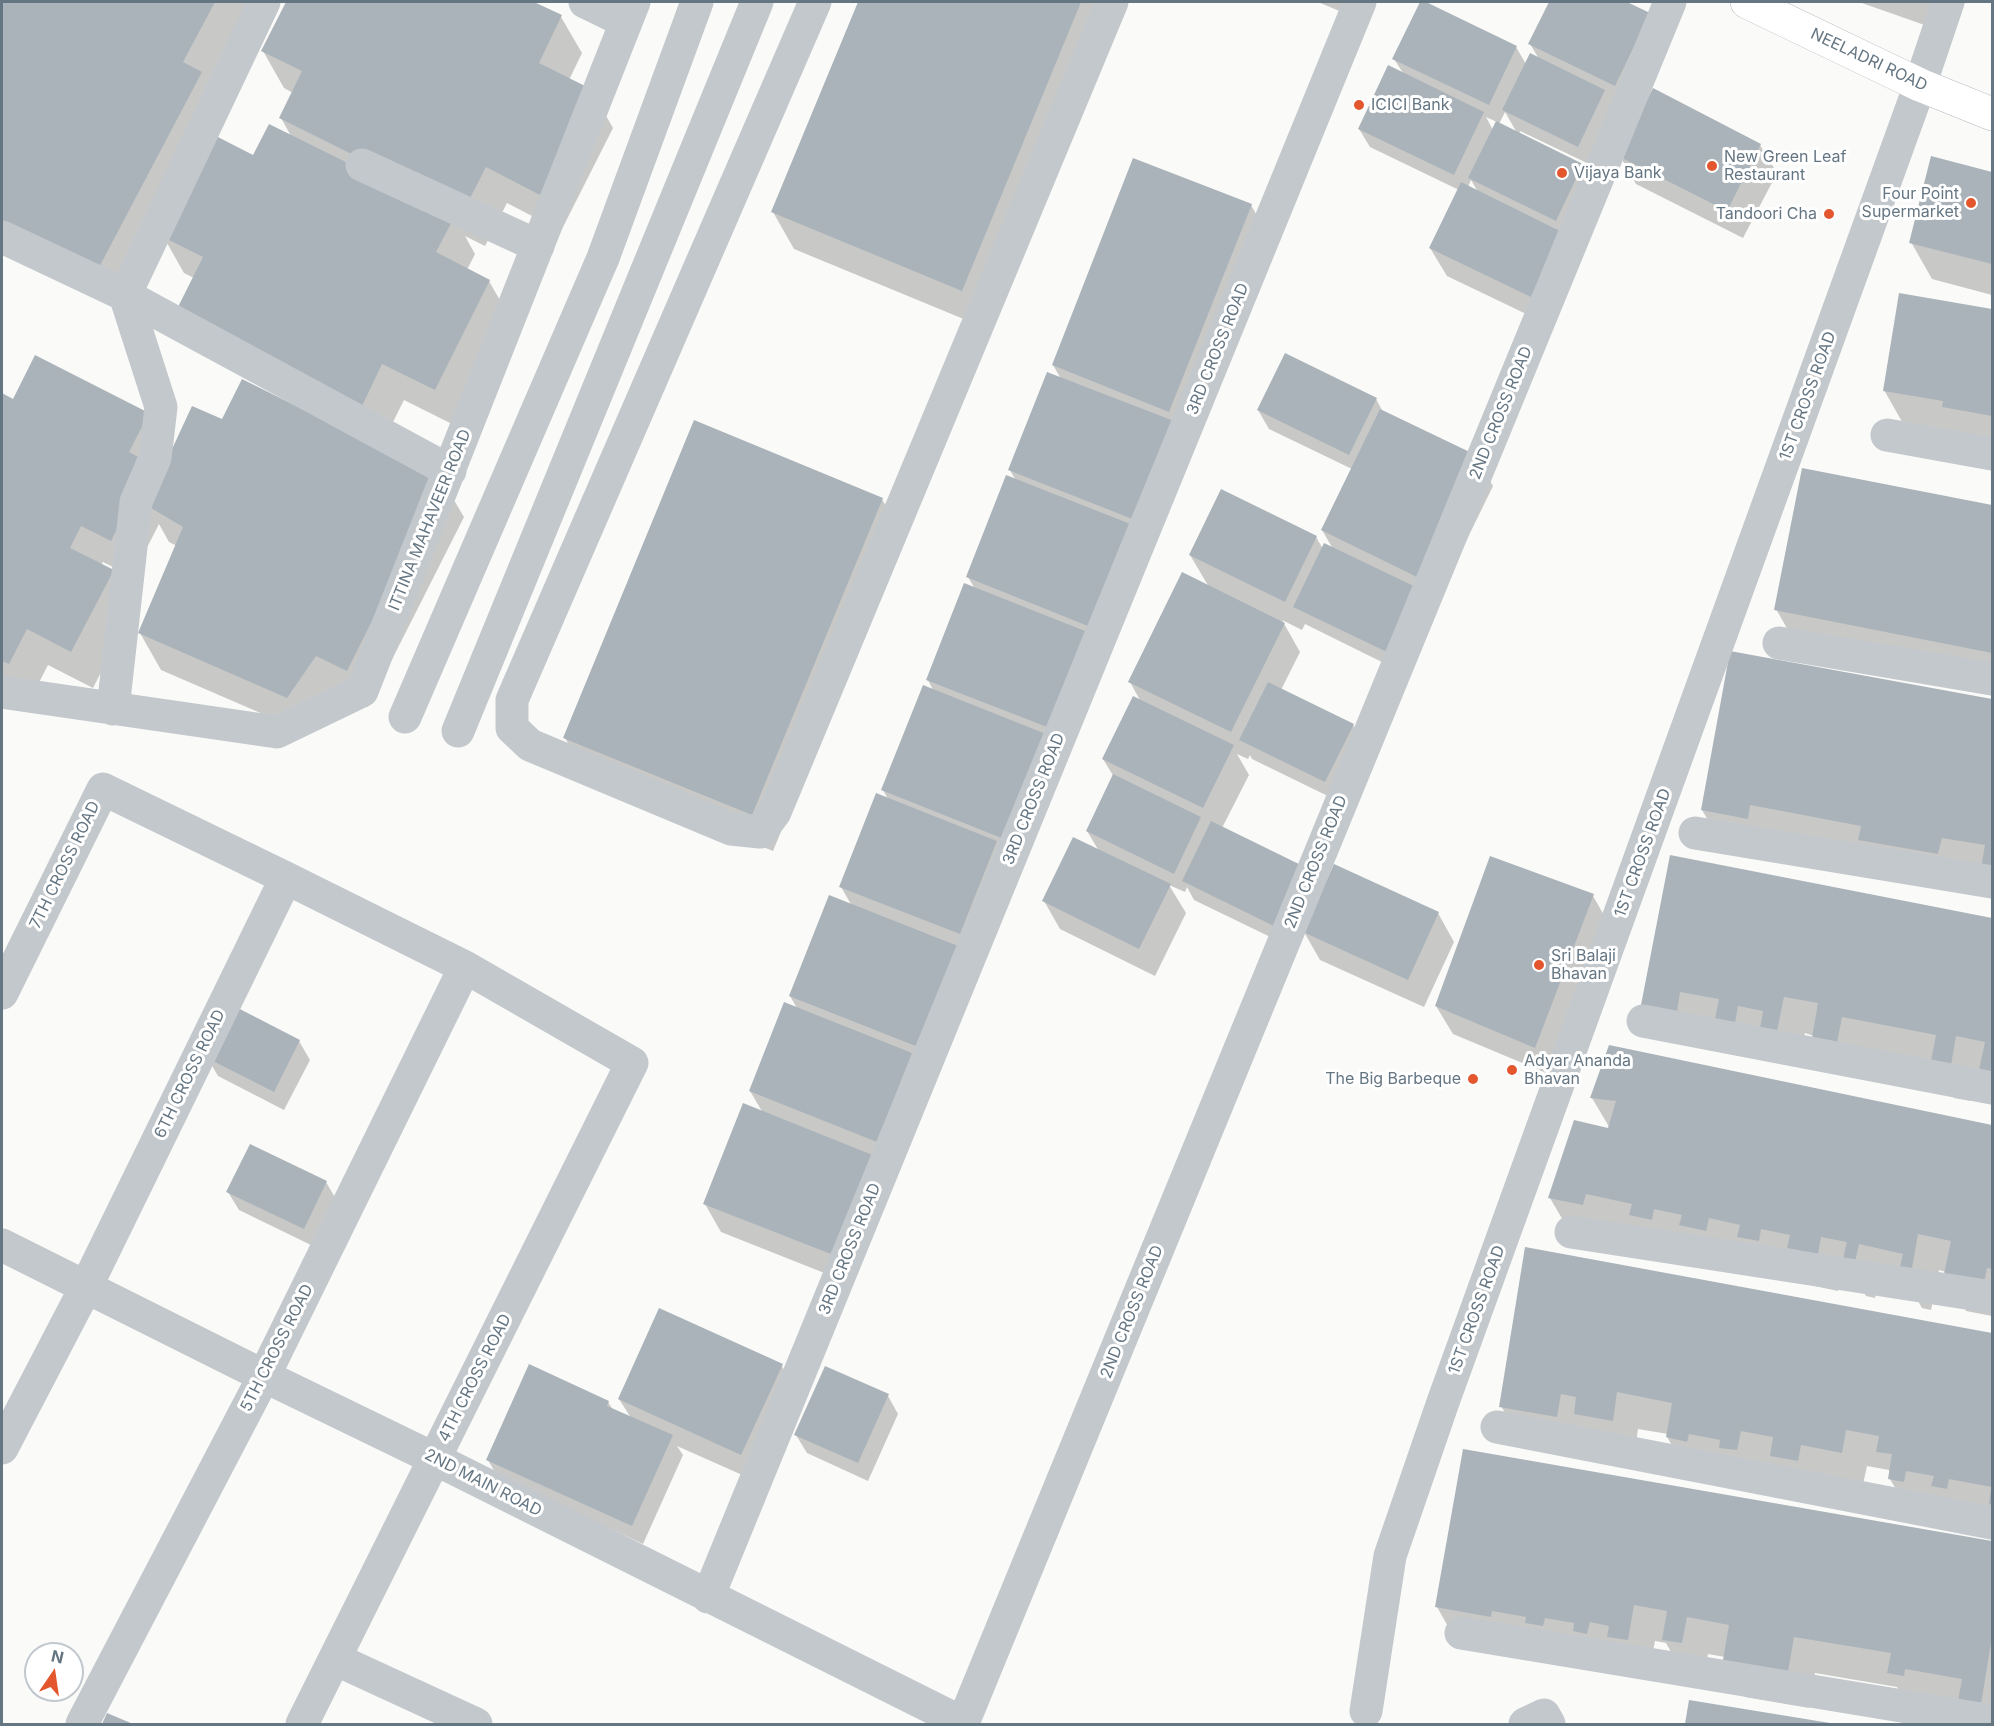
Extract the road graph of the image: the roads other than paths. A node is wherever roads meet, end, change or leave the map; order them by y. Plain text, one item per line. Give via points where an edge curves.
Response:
1 (264, 2) edge
2 (585, 2) edge
3 (697, 2) edge
4 (757, 2) edge
5 (815, 2) edge
6 (1112, 2) edge
7 (1360, 2) edge
8 (1670, 2) edge
9 (1747, 2) edge
10 (1948, 2) edge
11 (630, 12) edge
12 (1920, 86) junction
13 (1992, 114) edge
14 (362, 165) dead end
15 (2, 237) edge
16 (538, 246) junction
17 (125, 295) junction
18 (1887, 435) dead end
19 (1992, 454) edge
20 (450, 471) junction
21 (1779, 643) dead end
22 (1992, 679) edge
23 (2, 693) edge
24 (113, 709) junction
25 (405, 717) dead end
26 (458, 731) dead end
27 (1695, 833) dead end
28 (286, 878) junction
29 (1992, 882) edge
30 (465, 967) junction
31 (2, 993) edge
32 (1643, 1021) dead end
33 (1992, 1088) edge
34 (1571, 1232) dead end
35 (2, 1245) edge
36 (86, 1287) junction
37 (1992, 1297) edge
38 (264, 1376) junction
39 (1497, 1427) dead end
40 (2, 1448) edge
41 (435, 1459) junction
42 (1992, 1523) edge
43 (708, 1597) junction
44 (1461, 1633) dead end
45 (335, 1659) junction
46 (1366, 1720) edge
47 (1992, 1721) edge
48 (963, 1723) edge
49 (82, 1725) edge
50 (302, 1725) edge
51 (476, 1725) edge
52 (1525, 1725) edge
53 (1550, 1725) edge

1 - 17 street
2 - 11 street
3 - 25 street via 603,258
4 - 26 street
5 - 6 street via 512,700 512,728 530,745 731,829 760,832 775,812
7 - 43 street, 3RD CROSS ROAD
8 - 48 street, 2ND CROSS ROAD
9 - 12 main road, NEELADRI ROAD
10 - 12 street, 1ST CROSS ROAD
11 - 16 street, ITTINA MAHAVEER ROAD
12 - 13 main road, NEELADRI ROAD
12 - 46 street, 1ST CROSS ROAD via 1390,1556
14 - 16 street
15 - 17 street
16 - 20 street, ITTINA MAHAVEER ROAD
17 - 20 street
17 - 24 street via 161,407 155,458 136,502
18 - 19 street
20 - 24 street, ITTINA MAHAVEER ROAD via 362,691 277,732
21 - 22 street
23 - 24 street, ITTINA MAHAVEER ROAD
27 - 29 street
28 - 30 street
28 - 31 street, 7TH CROSS ROAD via 103,789
28 - 36 street, 6TH CROSS ROAD
30 - 38 street, 5TH CROSS ROAD
30 - 41 street, 4TH CROSS ROAD via 632,1063
32 - 33 street
34 - 37 street
35 - 36 street, 2ND MAIN ROAD
36 - 38 street, 2ND MAIN ROAD
36 - 40 street, 6TH CROSS ROAD
38 - 41 street, 2ND MAIN ROAD
38 - 49 street, 5TH CROSS ROAD
39 - 42 street
41 - 43 street, 2ND MAIN ROAD
41 - 45 street, 4TH CROSS ROAD
43 - 48 street, 2ND MAIN ROAD
44 - 47 street
45 - 50 street, 4TH CROSS ROAD
45 - 51 street
52 - 53 street via 1544,1715

